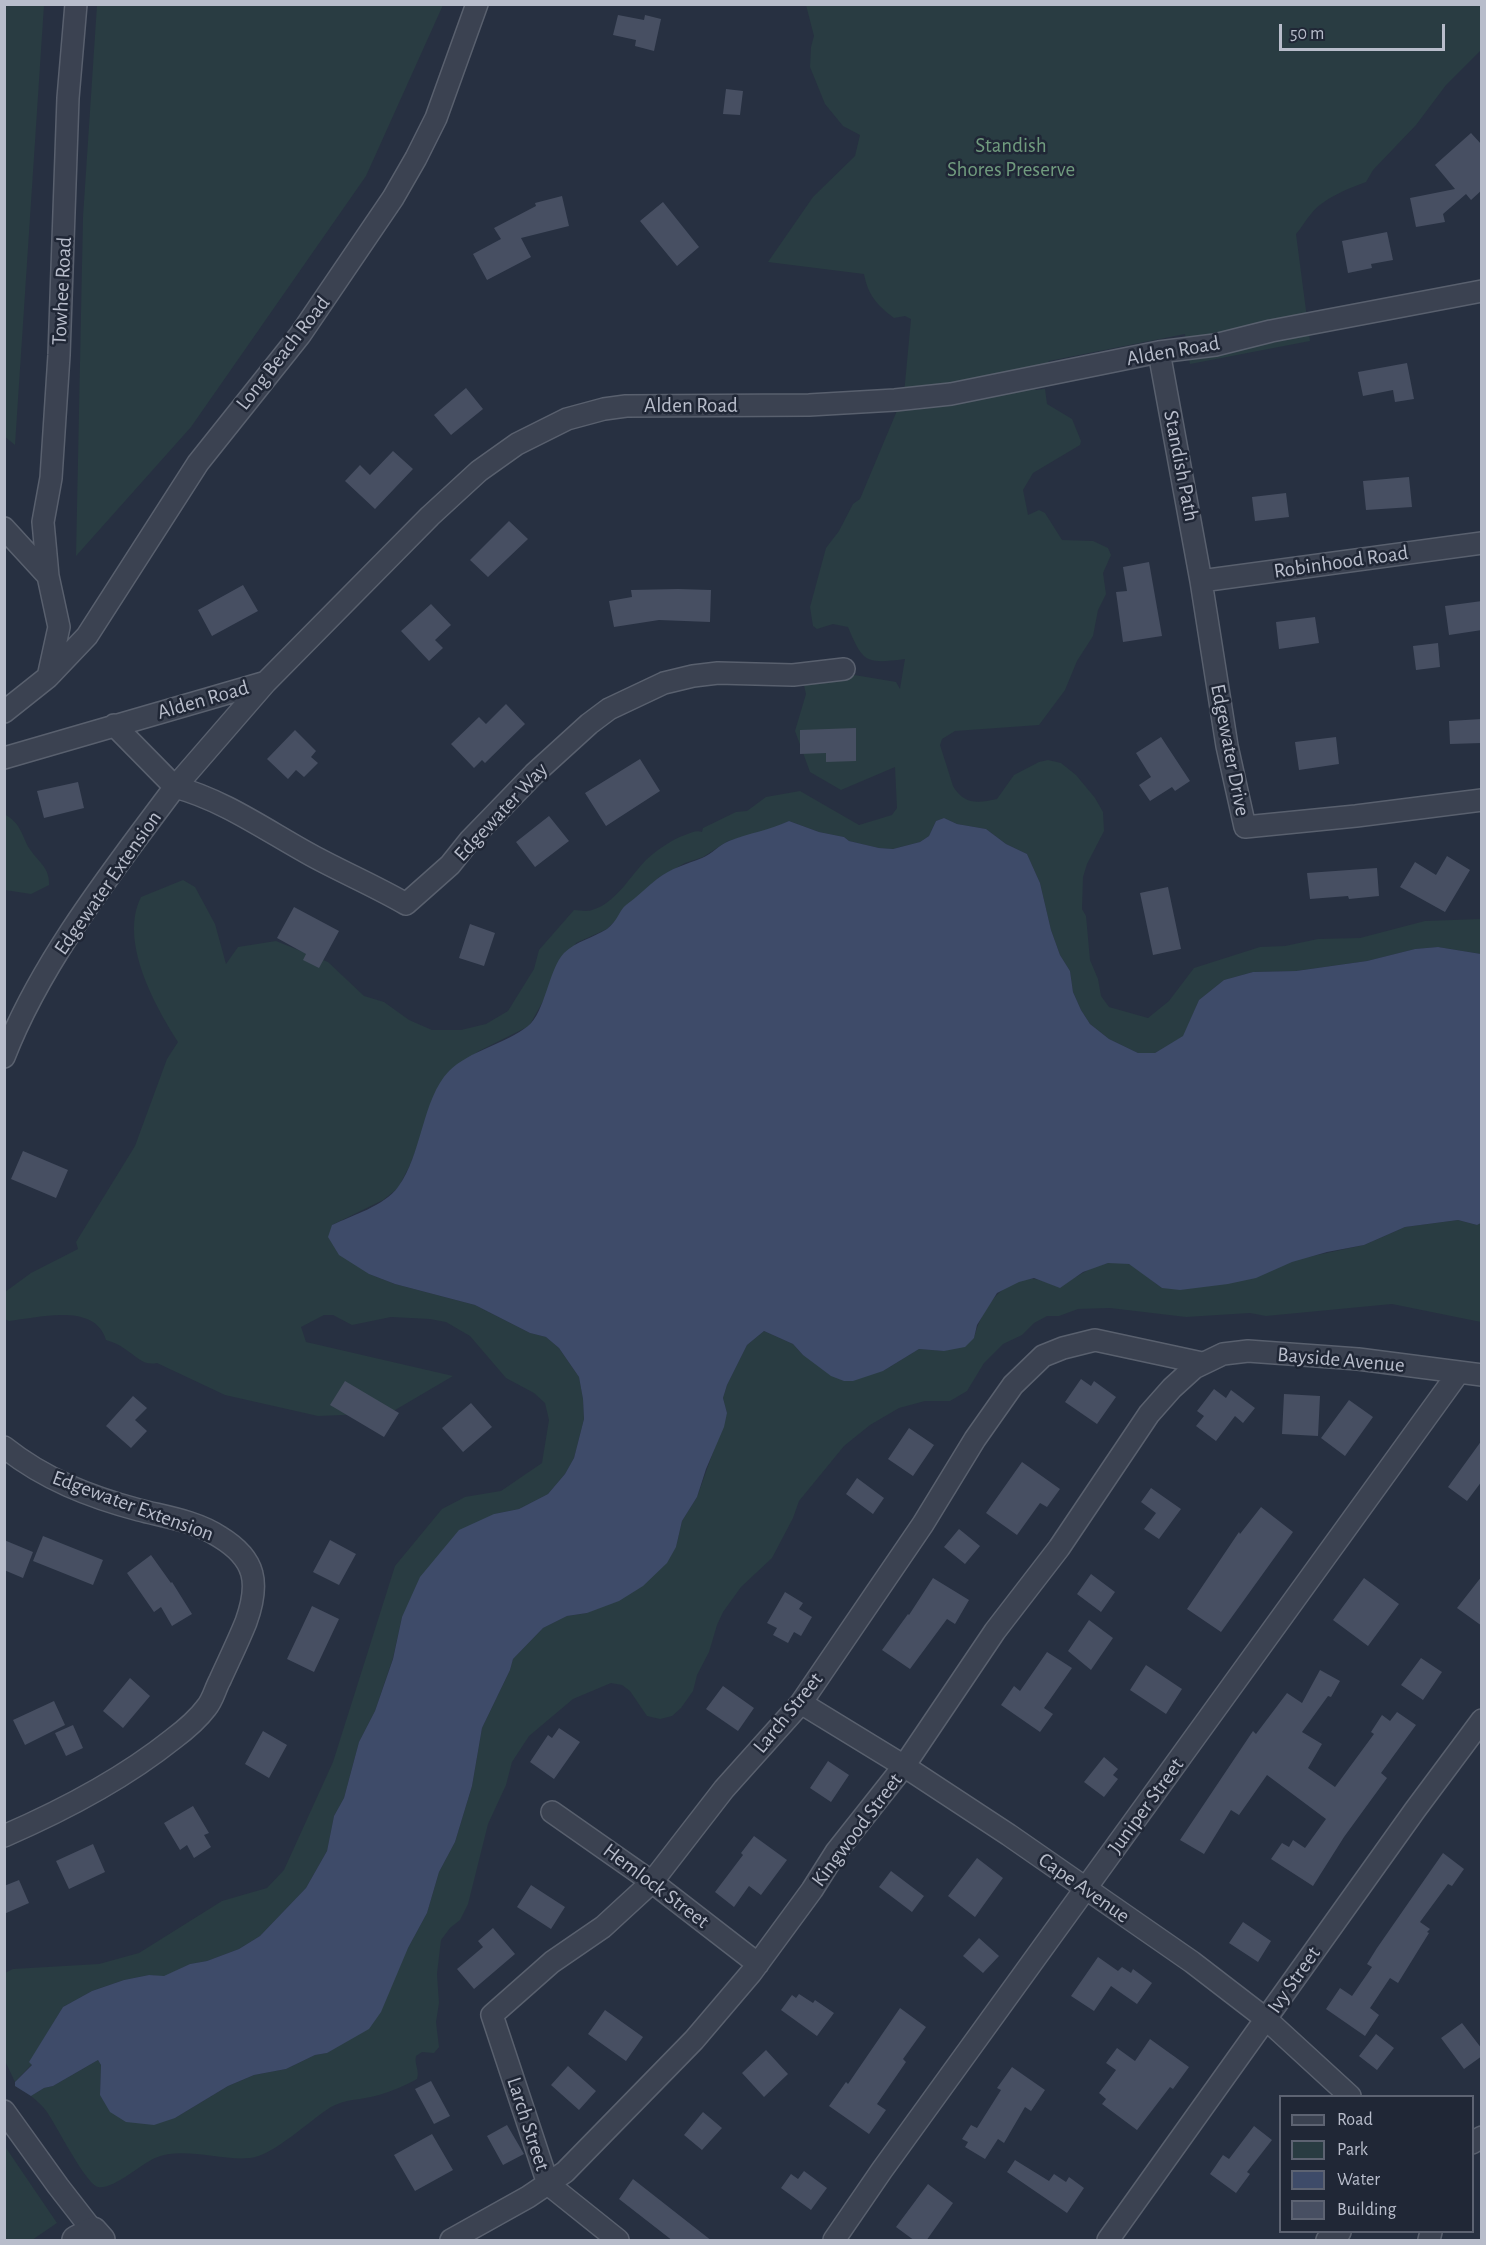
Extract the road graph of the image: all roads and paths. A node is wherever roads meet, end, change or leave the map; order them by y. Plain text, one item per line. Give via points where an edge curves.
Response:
1 (76, 4) edge
2 (477, 4) edge
3 (1482, 291) edge
4 (1159, 352) junction
5 (4, 528) edge
6 (1482, 543) edge
7 (48, 576) junction
8 (1201, 580) junction
9 (844, 669) dead end
10 (48, 676) junction
11 (266, 682) junction
12 (4, 712) edge
13 (114, 725) junction
14 (4, 758) edge
15 (175, 787) junction
16 (1482, 800) edge
17 (4, 1057) edge
18 (1202, 1363) junction
19 (1459, 1372) junction
20 (1482, 1375) edge
21 (4, 1447) edge
22 (801, 1703) junction
23 (1482, 1720) edge
24 (904, 1766) junction
25 (552, 1812) dead end
26 (4, 1836) edge
27 (652, 1882) junction
28 (1086, 1890) junction
29 (758, 1964) junction
30 (1266, 2019) junction
31 (1348, 2095) edge
32 (4, 2111) edge
33 (548, 2184) junction
34 (90, 2237) edge
35 (451, 2241) edge
36 (618, 2241) edge
37 (834, 2241) edge
38 (1108, 2241) edge

1 - 7 street, Towhee Road via 68,98 59,355 51,478 44,522
2 - 10 street, Long Beach Road via 436,118 393,198 300,335 198,463 87,636
3 - 4 street, Alden Road via 1215,345
4 - 8 street, Standish Path
4 - 11 street, Alden Road via 923,398 809,405 626,406 573,417 517,444 477,472
5 - 7 street
6 - 8 street, Robinhood Road
7 - 10 street, Towhee Road via 59,627
8 - 16 street, Edgewater Drive via 1225,735 1245,827
9 - 15 street, Edgewater Way via 793,675 718,673 680,678 609,709 534,774 450,866 406,904 239,814
10 - 12 street, Long Beach Road
11 - 13 street, Alden Road
11 - 15 street, Edgewater Extension
13 - 14 street, Alden Road
13 - 15 street
15 - 17 street, Edgewater Extension via 39,984
18 - 19 street, Bayside Avenue via 1231,1351 1248,1351
18 - 22 street, Larch Street via 1095,1340 1042,1356 1013,1385 975,1439 923,1524
18 - 24 street, Kingwood Street via 1149,1414
19 - 20 street, Bayside Avenue
19 - 28 street, Juniper Street
21 - 26 street, Edgewater Extension via 80,1491 219,1535 243,1554 251,1566 254,1592 243,1629 208,1707 190,1725 109,1783
22 - 24 street, Cape Avenue
22 - 27 street, Larch Street via 724,1789
23 - 30 street, Ivy Street
24 - 28 street, Cape Avenue
24 - 29 street, Kingwood Street via 842,1845
25 - 27 street, Hemlock Street
27 - 29 street, Hemlock Street
27 - 33 street, Larch Street via 603,1927 552,1962 492,2015
28 - 30 street, Cape Avenue via 1192,1962
28 - 37 street, Juniper Street
29 - 33 street, Kingwood Street via 674,2061 580,2158
30 - 31 street, Cape Avenue
30 - 38 street, Ivy Street
32 - 34 street
33 - 35 street, Kingwood Street
33 - 36 street

